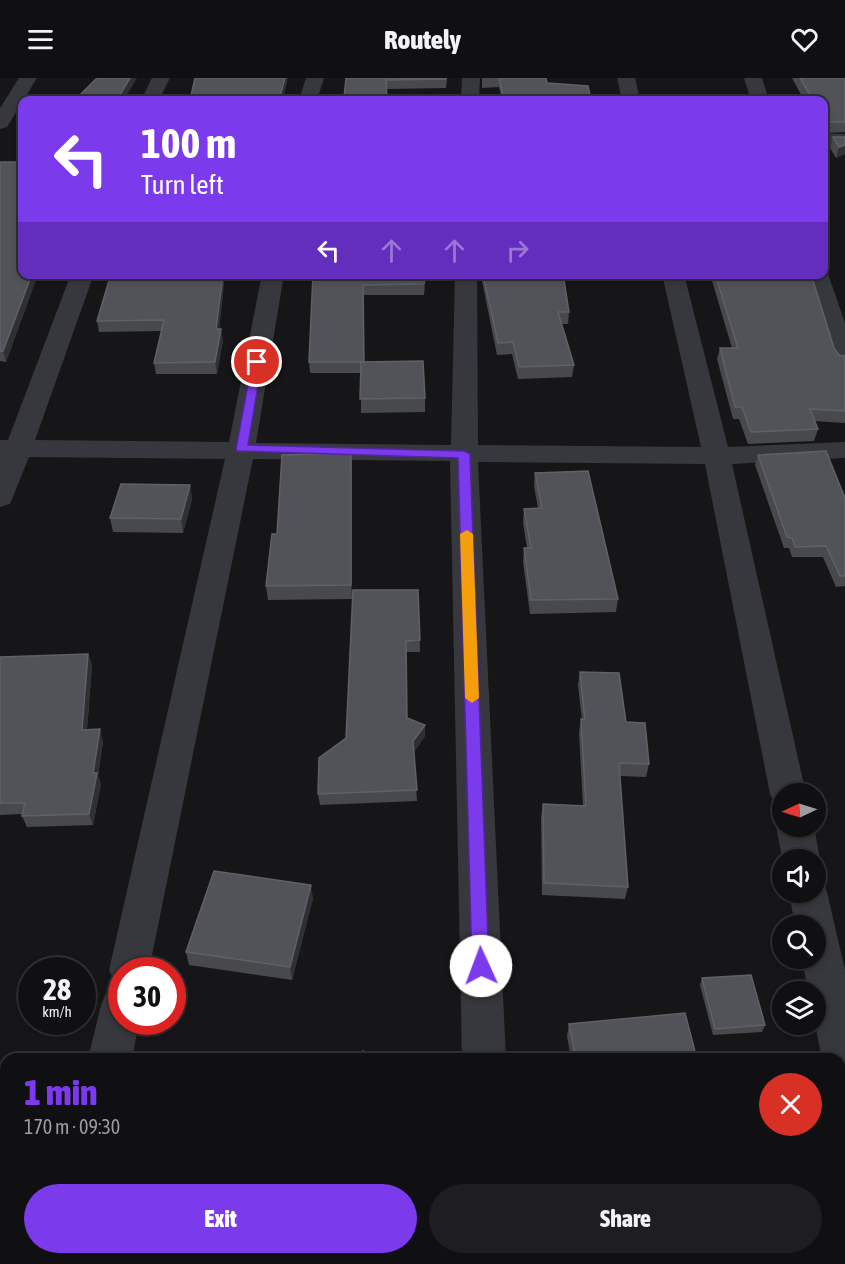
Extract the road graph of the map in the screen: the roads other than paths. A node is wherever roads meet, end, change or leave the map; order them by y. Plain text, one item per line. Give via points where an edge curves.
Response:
1 (28, 78) edge
2 (161, 78) edge
3 (315, 78) edge
4 (471, 78) edge
5 (626, 78) edge
6 (753, 78) edge
7 (152, 96) edge
8 (309, 96) edge
9 (470, 96) edge
10 (630, 96) edge
11 (759, 96) edge
12 (0, 122) edge
13 (18, 123) edge
14 (828, 139) edge
15 (845, 140) edge
16 (80, 279) edge
17 (272, 279) edge
18 (466, 279) edge
19 (674, 279) edge
20 (819, 279) edge
21 (845, 359) edge
22 (10, 448) edge
23 (241, 449) junction
24 (845, 450) edge
25 (464, 454) junction
26 (717, 456) junction
27 (0, 498) edge
28 (786, 783) edge
29 (132, 957) edge
30 (825, 969) edge
31 (115, 1035) edge
32 (111, 1053) edge
33 (484, 1053) edge
34 (842, 1053) edge

1 - 12 street
2 - 7 street
3 - 8 street
4 - 9 street
5 - 10 street
6 - 11 street
12 - 13 street
14 - 15 street
16 - 22 street
17 - 23 street
18 - 25 street
19 - 26 street
20 - 21 street
22 - 23 street
22 - 27 street
23 - 25 street
23 - 29 street
24 - 26 street
25 - 26 street
25 - 33 street
26 - 28 street
30 - 34 street
31 - 32 street

